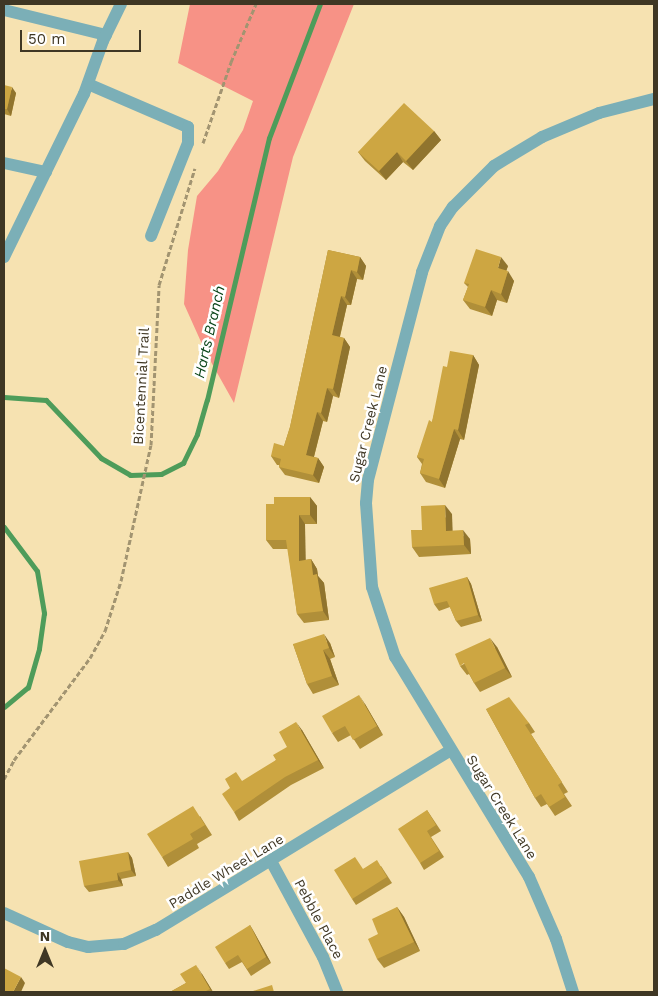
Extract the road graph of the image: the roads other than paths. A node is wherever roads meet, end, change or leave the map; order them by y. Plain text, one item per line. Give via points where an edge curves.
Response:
1 (121, 4) edge
2 (4, 10) edge
3 (106, 35) junction
4 (88, 84) junction
5 (654, 99) edge
6 (4, 163) edge
7 (46, 172) junction
8 (151, 236) dead end
9 (4, 257) edge
10 (449, 751) junction
11 (271, 861) junction
12 (4, 913) edge
13 (337, 992) edge
14 (573, 992) edge

1 - 3 street
2 - 3 street
3 - 4 street
4 - 7 street
4 - 8 street via 188,128 188,143
5 - 10 street, Sugar Creek Lane via 568,125 517,150 494,166 453,207 440,226 425,263 368,480 366,529 372,587 384,632 403,676
6 - 7 street
7 - 9 street
10 - 11 street, Paddle Wheel Lane
10 - 14 street, Sugar Creek Lane via 528,876 553,931
11 - 12 street, Paddle Wheel Lane via 156,930 115,946 88,947 68,942
11 - 13 street, Pebble Place via 323,956

